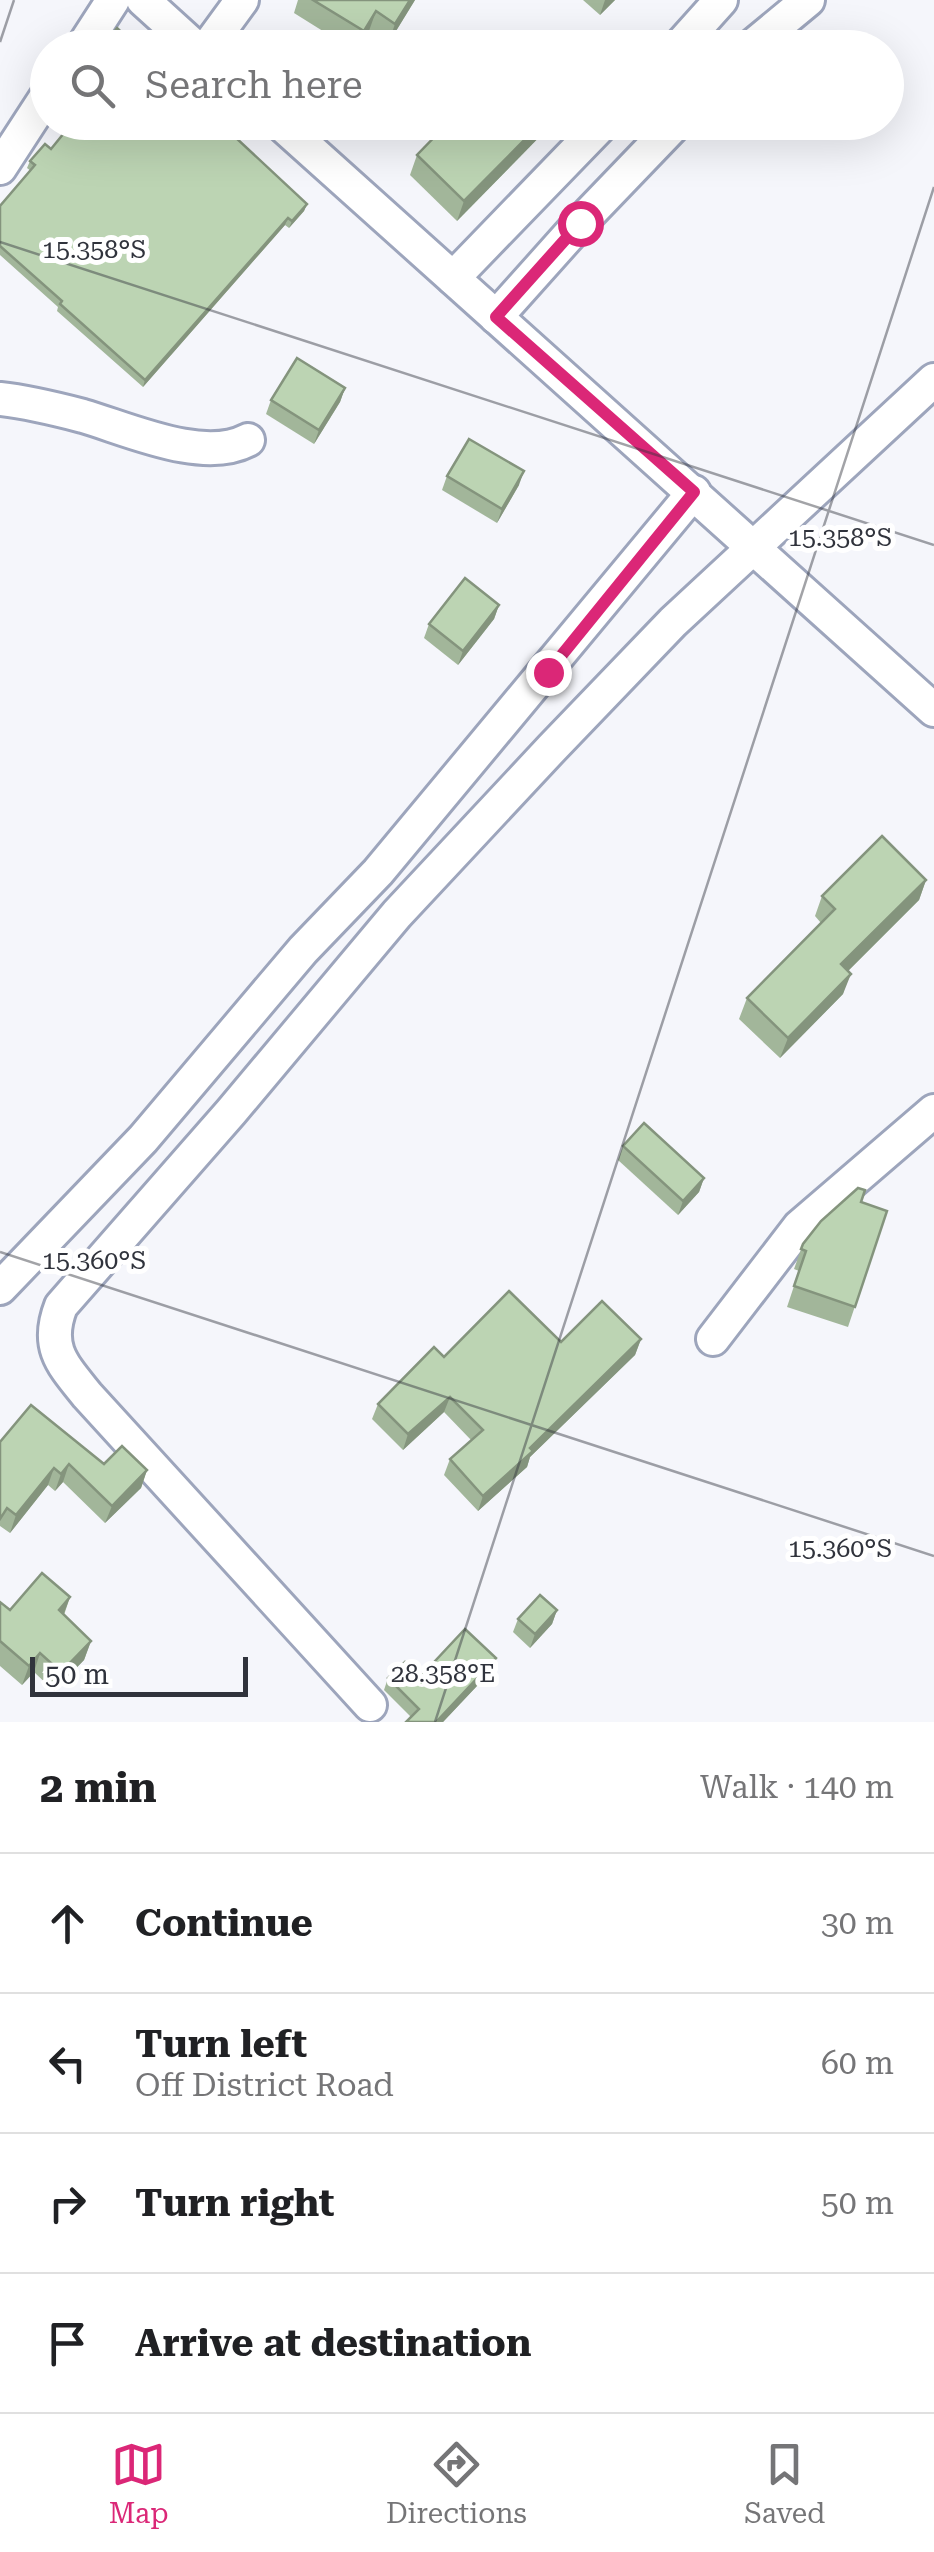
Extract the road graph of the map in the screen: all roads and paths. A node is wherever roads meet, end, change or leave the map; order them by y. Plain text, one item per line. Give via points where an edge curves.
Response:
1 (114, 0) edge
2 (143, 0) edge
3 (242, 0) edge
4 (721, 0) edge
5 (808, 0) edge
6 (94, 30) edge
7 (176, 30) edge
8 (220, 30) edge
9 (694, 30) edge
10 (772, 30) edge
11 (30, 122) edge
12 (299, 140) edge
13 (587, 140) edge
14 (660, 140) edge
15 (0, 168) edge
16 (453, 278) junction
17 (496, 317) junction
18 (934, 380) edge
19 (0, 399) edge
20 (248, 440) dead end
21 (694, 492) junction
22 (754, 548) junction
23 (934, 710) edge
24 (934, 1111) edge
25 (0, 1288) edge
26 (713, 1338) dead end
27 (370, 1705) dead end

1 - 6 street
2 - 7 street
3 - 8 street
4 - 9 street
5 - 10 street
11 - 15 street
12 - 16 street
13 - 16 street
14 - 17 street
16 - 17 street
17 - 21 street
18 - 22 street
19 - 20 street via 84,416 158,441 230,446
21 - 22 street
21 - 25 street via 390,858 143,1138
22 - 23 street
22 - 27 street via 672,622 397,914 61,1306 56,1320 60,1361 87,1396
24 - 26 street via 799,1227

